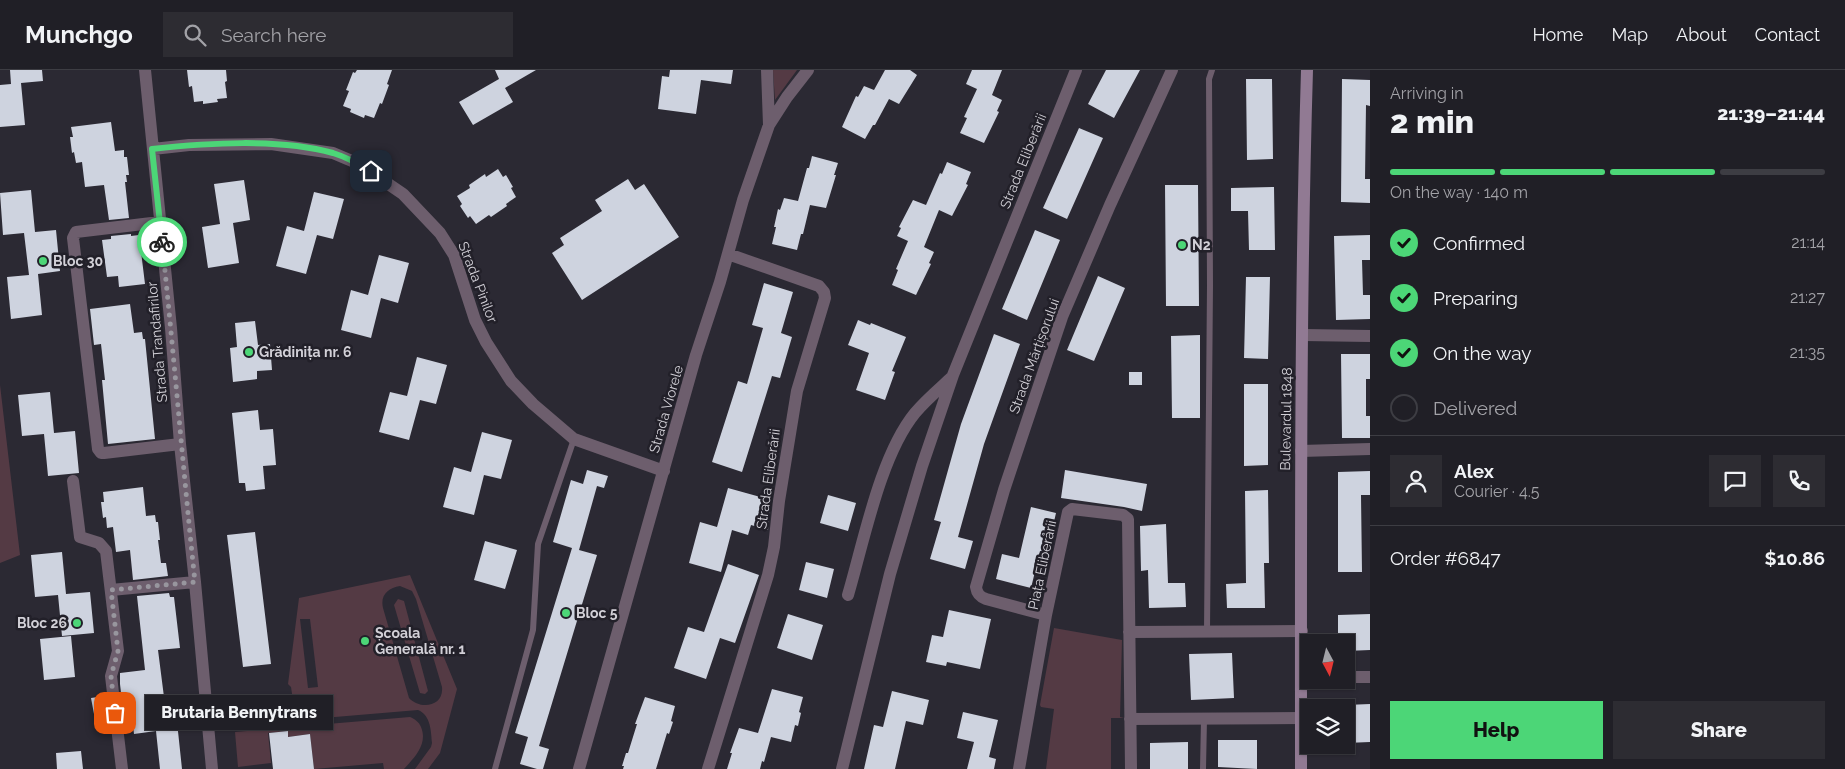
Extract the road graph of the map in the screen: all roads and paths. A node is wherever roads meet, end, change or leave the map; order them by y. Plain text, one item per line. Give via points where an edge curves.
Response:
1 (144, 70) edge
2 (767, 70) edge
3 (808, 70) edge
4 (1076, 70) edge
5 (1172, 70) edge
6 (1212, 70) edge
7 (1307, 70) edge
8 (769, 125) junction
9 (152, 149) junction
10 (160, 222) junction
11 (728, 254) junction
12 (1302, 336) junction
13 (1370, 336) edge
14 (954, 375) junction
15 (574, 439) junction
16 (180, 444) junction
17 (1370, 449) edge
18 (1301, 451) junction
19 (664, 471) junction
20 (74, 481) dead end
21 (195, 582) junction
22 (111, 590) junction
23 (848, 595) dead end
24 (1046, 615) junction
25 (1207, 631) junction
26 (1302, 631) junction
27 (1128, 632) junction
28 (1302, 634) edge
29 (1355, 677) edge
30 (1370, 677) edge
31 (1300, 718) edge
32 (1130, 719) junction
33 (1204, 719) junction
34 (1301, 754) edge
35 (122, 769) edge
36 (212, 769) edge
37 (495, 769) edge
38 (579, 769) edge
39 (708, 769) edge
40 (842, 769) edge
41 (1019, 769) edge
42 (1131, 769) edge
43 (1203, 769) edge
44 (1301, 769) edge

1 - 9 street, Strada Trandafirilor
2 - 8 street
3 - 8 street, Strada Viorele
4 - 14 street, Strada Eliberării
5 - 24 street, Strada Mărțișorului via 1062,317 1004,490 976,587 981,597
6 - 25 lane via 1208,79
7 - 12 street, Bulevardul 1848
8 - 11 street, Strada Viorele
9 - 10 street, Strada Trandafirilor
9 - 15 street, Strada Pinilor via 271,144 306,148 333,153 383,179 440,233 454,255 475,320 511,381
10 - 16 street, Strada Trandafirilor
10 - 16 street via 76,232 73,238 98,449 104,453
11 - 19 street, Strada Viorele
11 - 39 street, Strada Eliberării via 819,286 825,298 797,391 768,574
12 - 13 street
12 - 18 street, Bulevardul 1848
14 - 23 street, Strada Eliberării via 915,413 899,439 881,481
14 - 40 street, Strada Eliberării via 890,574
15 - 19 street, Strada Pinilor
15 - 37 lane via 538,544 533,630
16 - 21 street, Strada Trandafirilor
17 - 18 street
18 - 26 street, Bulevardul 1848
19 - 38 street, Strada Viorele
20 - 22 street via 80,537 99,543 106,551
21 - 22 street
21 - 36 street, Strada Trandafirilor
22 - 35 street via 118,651 111,676
24 - 27 street, Piața Eliberării via 1070,510 1123,515 1128,521
24 - 41 street, Piața Eliberării
25 - 26 street
25 - 27 street
26 - 28 street, Bulevardul 1848
27 - 32 street, Piața Eliberării
29 - 30 street
31 - 33 street
32 - 33 street
32 - 42 street, Piața Eliberării
33 - 43 lane
34 - 44 street, Bulevardul 1848

